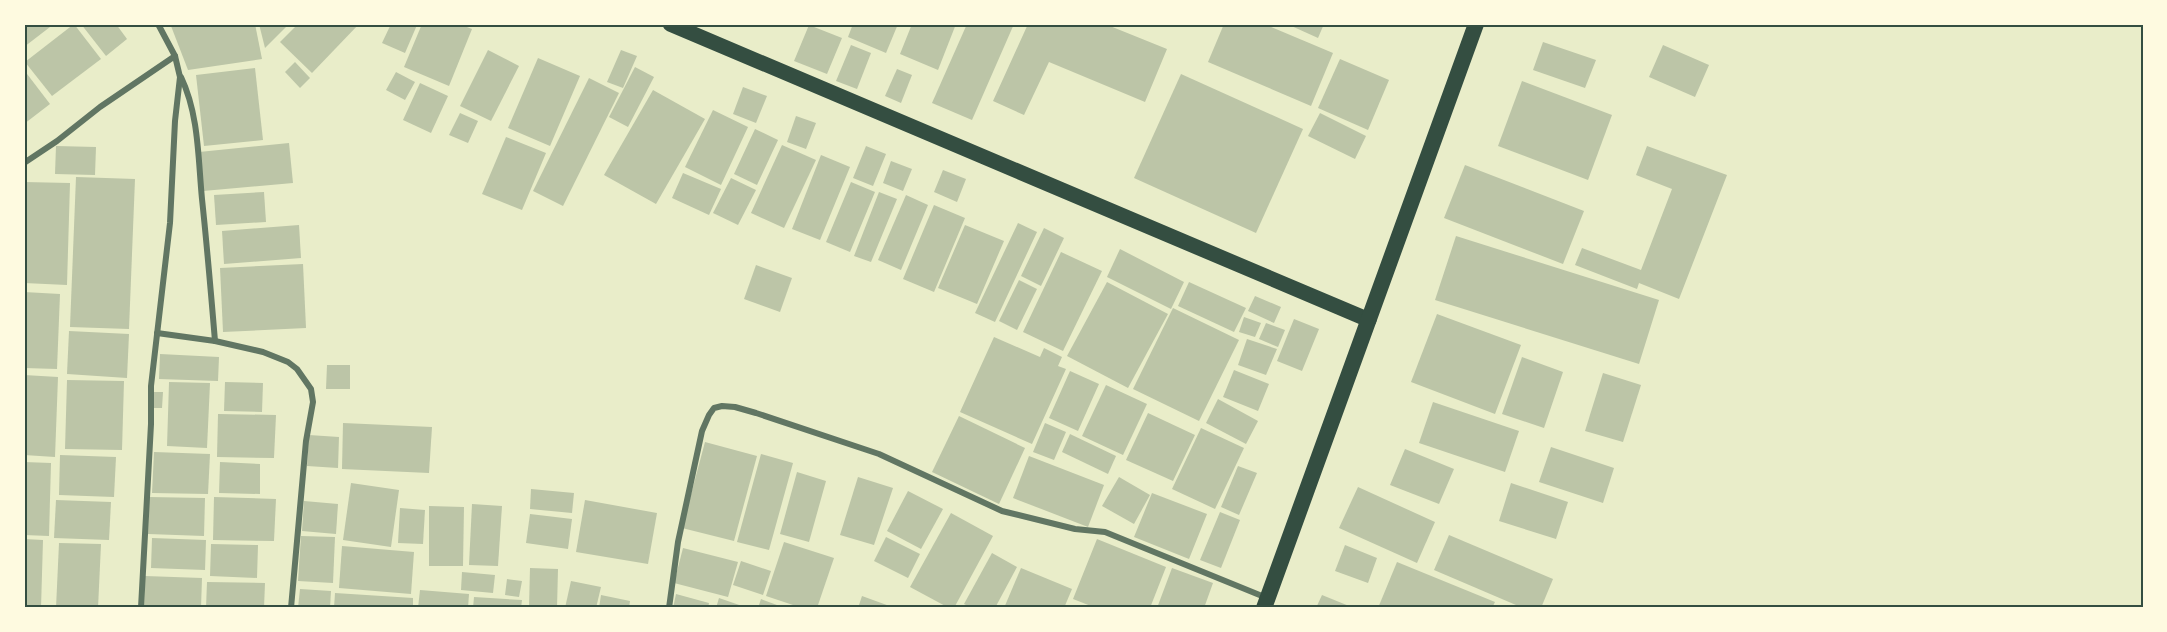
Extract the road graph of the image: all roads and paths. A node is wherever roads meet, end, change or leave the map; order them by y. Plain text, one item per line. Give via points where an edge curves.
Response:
1 (158, 24) edge
2 (670, 24) edge
3 (1476, 24) edge
4 (175, 56) junction
5 (180, 76) junction
6 (24, 164) edge
7 (1369, 320) junction
8 (157, 333) junction
9 (215, 341) junction
10 (1266, 603) edge
11 (141, 608) edge
12 (291, 608) edge
13 (669, 608) edge

1 - 4 street
2 - 7 main road
3 - 7 highway
4 - 5 street
4 - 6 street
5 - 8 street via 170,223
5 - 9 street via 188,92 196,129
7 - 10 highway
8 - 9 street
8 - 11 street
9 - 12 street via 288,362 311,389 313,402
10 - 13 street via 1105,532 1002,511 879,454 756,413 722,406 714,408 702,431 678,542

